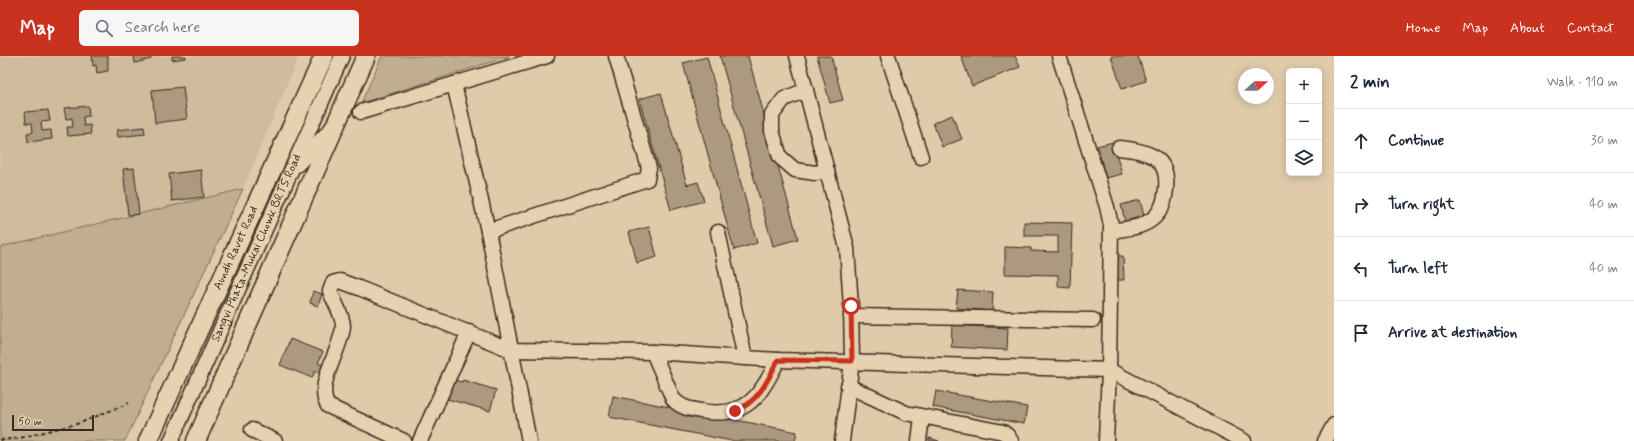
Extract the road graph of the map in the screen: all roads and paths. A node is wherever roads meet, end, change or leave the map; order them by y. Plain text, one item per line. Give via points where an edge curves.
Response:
1 (324, 56) edge
2 (342, 56) edge
3 (366, 56) edge
4 (547, 56) edge
5 (616, 56) edge
6 (797, 56) edge
7 (888, 56) edge
8 (1059, 56) edge
9 (454, 84) junction
10 (806, 90) junction
11 (361, 112) dead end
12 (336, 124) junction
13 (1119, 148) dead end
14 (922, 157) dead end
15 (827, 171) junction
16 (289, 174) junction
17 (488, 231) junction
18 (1111, 231) junction
19 (718, 232) dead end
20 (851, 316) junction
21 (1092, 320) dead end
22 (469, 332) junction
23 (511, 350) junction
24 (653, 352) junction
25 (745, 358) junction
26 (778, 360) junction
27 (852, 361) junction
28 (1108, 370) junction
29 (848, 386) junction
30 (129, 403) dead end
31 (922, 417) junction
32 (1334, 425) edge
33 (252, 430) dead end
34 (0, 440) edge
35 (148, 441) edge
36 (171, 441) edge
37 (196, 441) edge
38 (275, 441) edge
39 (404, 441) edge
40 (420, 441) edge
41 (529, 441) edge
42 (842, 441) edge
43 (918, 441) edge
44 (1011, 441) edge
45 (1106, 441) edge
46 (1244, 441) edge
47 (1325, 441) edge

1 - 35 main road, Aundh Ravet Road
2 - 16 lane, Sangvi Phata-Mukai Chowk BRTS Road
3 - 12 main road
4 - 9 lane
5 - 17 lane via 649,168 648,179
6 - 10 lane
7 - 14 lane
8 - 18 lane via 1107,207
9 - 11 lane
9 - 17 lane
10 - 15 lane
10 - 15 lane via 784,99 772,115 772,131 780,157 795,170 815,173
12 - 16 lane
12 - 37 main road
13 - 18 lane via 1145,152 1156,159 1166,169 1168,183 1164,203 1157,215 1144,224
15 - 20 lane via 847,248
16 - 36 lane, Sangvi Phata-Mukai Chowk BRTS Road
17 - 23 lane
18 - 28 lane
19 - 25 lane
20 - 21 lane
20 - 27 lane
22 - 23 lane
22 - 39 lane via 340,281 330,286 343,325 324,388 325,401 328,406
22 - 40 lane
23 - 24 lane
23 - 41 lane
24 - 25 lane
24 - 26 lane via 673,399 685,408 710,412 728,412 743,408 763,389
25 - 26 lane
26 - 27 lane
27 - 28 lane
27 - 29 lane
28 - 45 lane
28 - 46 lane
29 - 31 lane via 900,410
29 - 42 lane
30 - 34 path via 80,423 20,438
31 - 43 lane
31 - 44 lane via 1003,432
32 - 47 lane
33 - 38 lane

